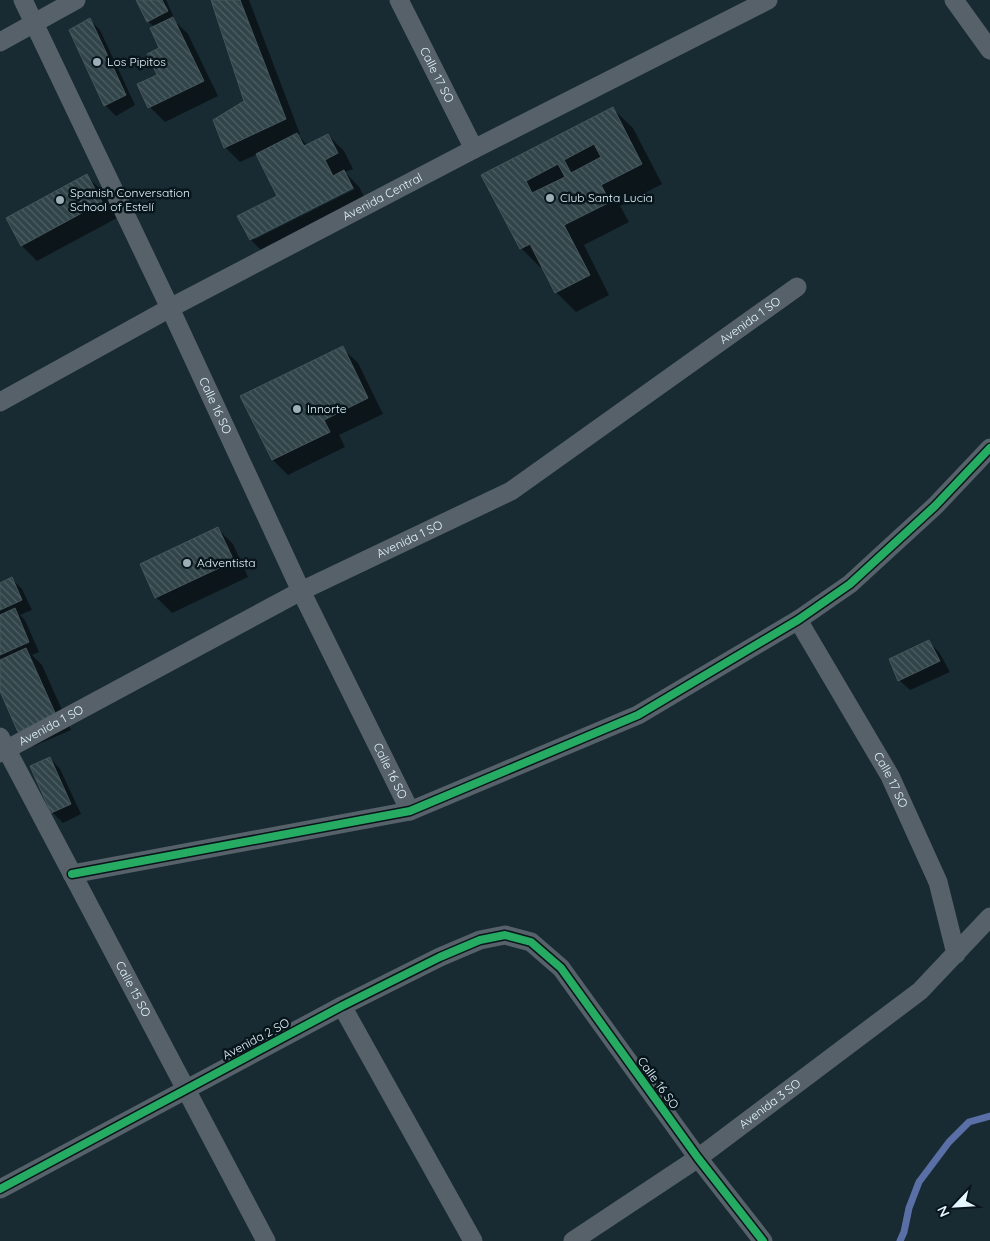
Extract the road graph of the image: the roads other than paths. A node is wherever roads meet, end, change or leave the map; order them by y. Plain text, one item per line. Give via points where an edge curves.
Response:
1 (23, 0) edge
2 (76, 0) edge
3 (399, 0) edge
4 (768, 0) edge
5 (954, 0) edge
6 (35, 23) junction
7 (0, 42) edge
8 (990, 50) edge
9 (474, 149) junction
10 (797, 287) dead end
11 (170, 308) junction
12 (0, 402) edge
13 (990, 448) edge
14 (300, 591) junction
15 (798, 620) junction
16 (2, 747) edge
17 (410, 811) junction
18 (72, 874) junction
19 (990, 917) edge
20 (531, 942) joint
21 (956, 954) junction
22 (342, 1006) junction
23 (187, 1089) junction
24 (698, 1158) junction
25 (0, 1188) edge
26 (266, 1241) edge
27 (473, 1241) edge
28 (573, 1241) edge
29 (763, 1241) edge

1 - 6 street, Calle 16 SO
2 - 6 street
3 - 9 street, Calle 17 SO
4 - 9 street, Avenida Central
5 - 8 street
6 - 7 street
6 - 11 street, Calle 16 SO
9 - 11 street, Avenida Central
10 - 14 street, Avenida 1 SO via 512,491
11 - 12 street, Avenida Central
11 - 14 street, Calle 16 SO
13 - 15 street via 935,506 850,584
14 - 16 street, Avenida 1 SO
14 - 17 street, Calle 16 SO
15 - 17 street via 638,715
15 - 21 street, Calle 17 SO via 890,776 938,882
16 - 18 street, Calle 15 SO
17 - 18 street
18 - 23 street, Calle 15 SO
19 - 21 street, Avenida 3 SO
20 - 22 street, Avenida 2 SO via 505,935 480,940
20 - 24 street, Calle 16 SO via 562,968
21 - 24 street, Avenida 3 SO via 920,991
22 - 23 street, Avenida 2 SO
22 - 27 street
23 - 25 street, Avenida 2 SO
23 - 26 street, Calle 15 SO
24 - 28 street, Avenida 3 SO
24 - 29 street, Calle 16 SO

